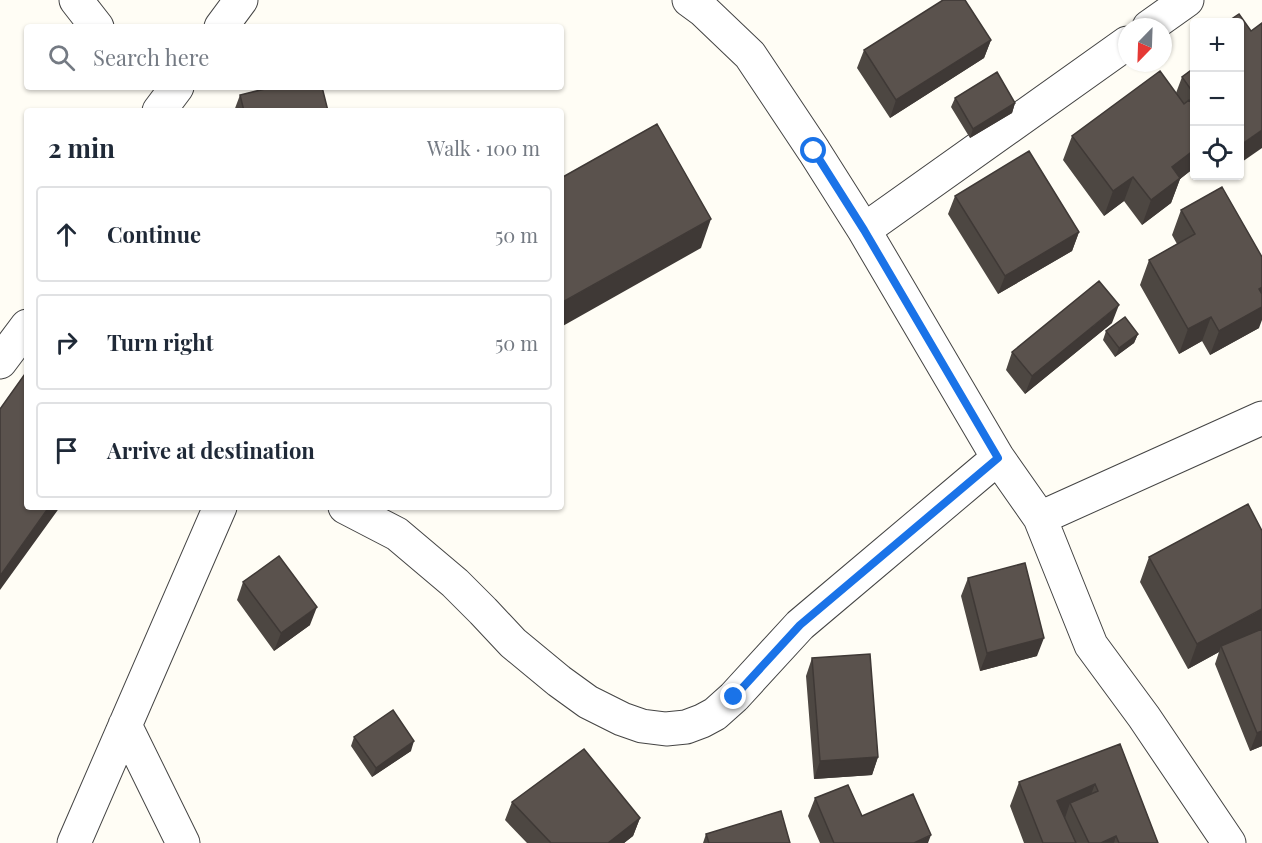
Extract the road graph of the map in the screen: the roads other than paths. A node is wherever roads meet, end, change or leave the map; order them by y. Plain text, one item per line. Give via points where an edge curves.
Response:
1 (76, 0) edge
2 (241, 0) edge
3 (689, 0) edge
4 (1187, 0) edge
5 (1162, 18) edge
6 (95, 24) edge
7 (223, 24) edge
8 (1118, 49) edge
9 (864, 230) junction
10 (24, 330) edge
11 (0, 362) edge
12 (1262, 418) edge
13 (998, 458) junction
14 (219, 510) edge
15 (351, 510) edge
16 (1041, 518) junction
17 (125, 725) junction
18 (74, 843) edge
19 (183, 843) edge
20 (1229, 843) edge

1 - 6 street
2 - 7 street
3 - 9 street via 750,55
4 - 5 street
8 - 9 street
9 - 13 street
10 - 11 street
12 - 16 street
13 - 15 street via 800,625 715,714 686,727 666,729 642,726 588,702 513,643 455,583 397,534
13 - 16 street
14 - 17 street
16 - 20 street via 1091,645
17 - 18 street
17 - 19 street

